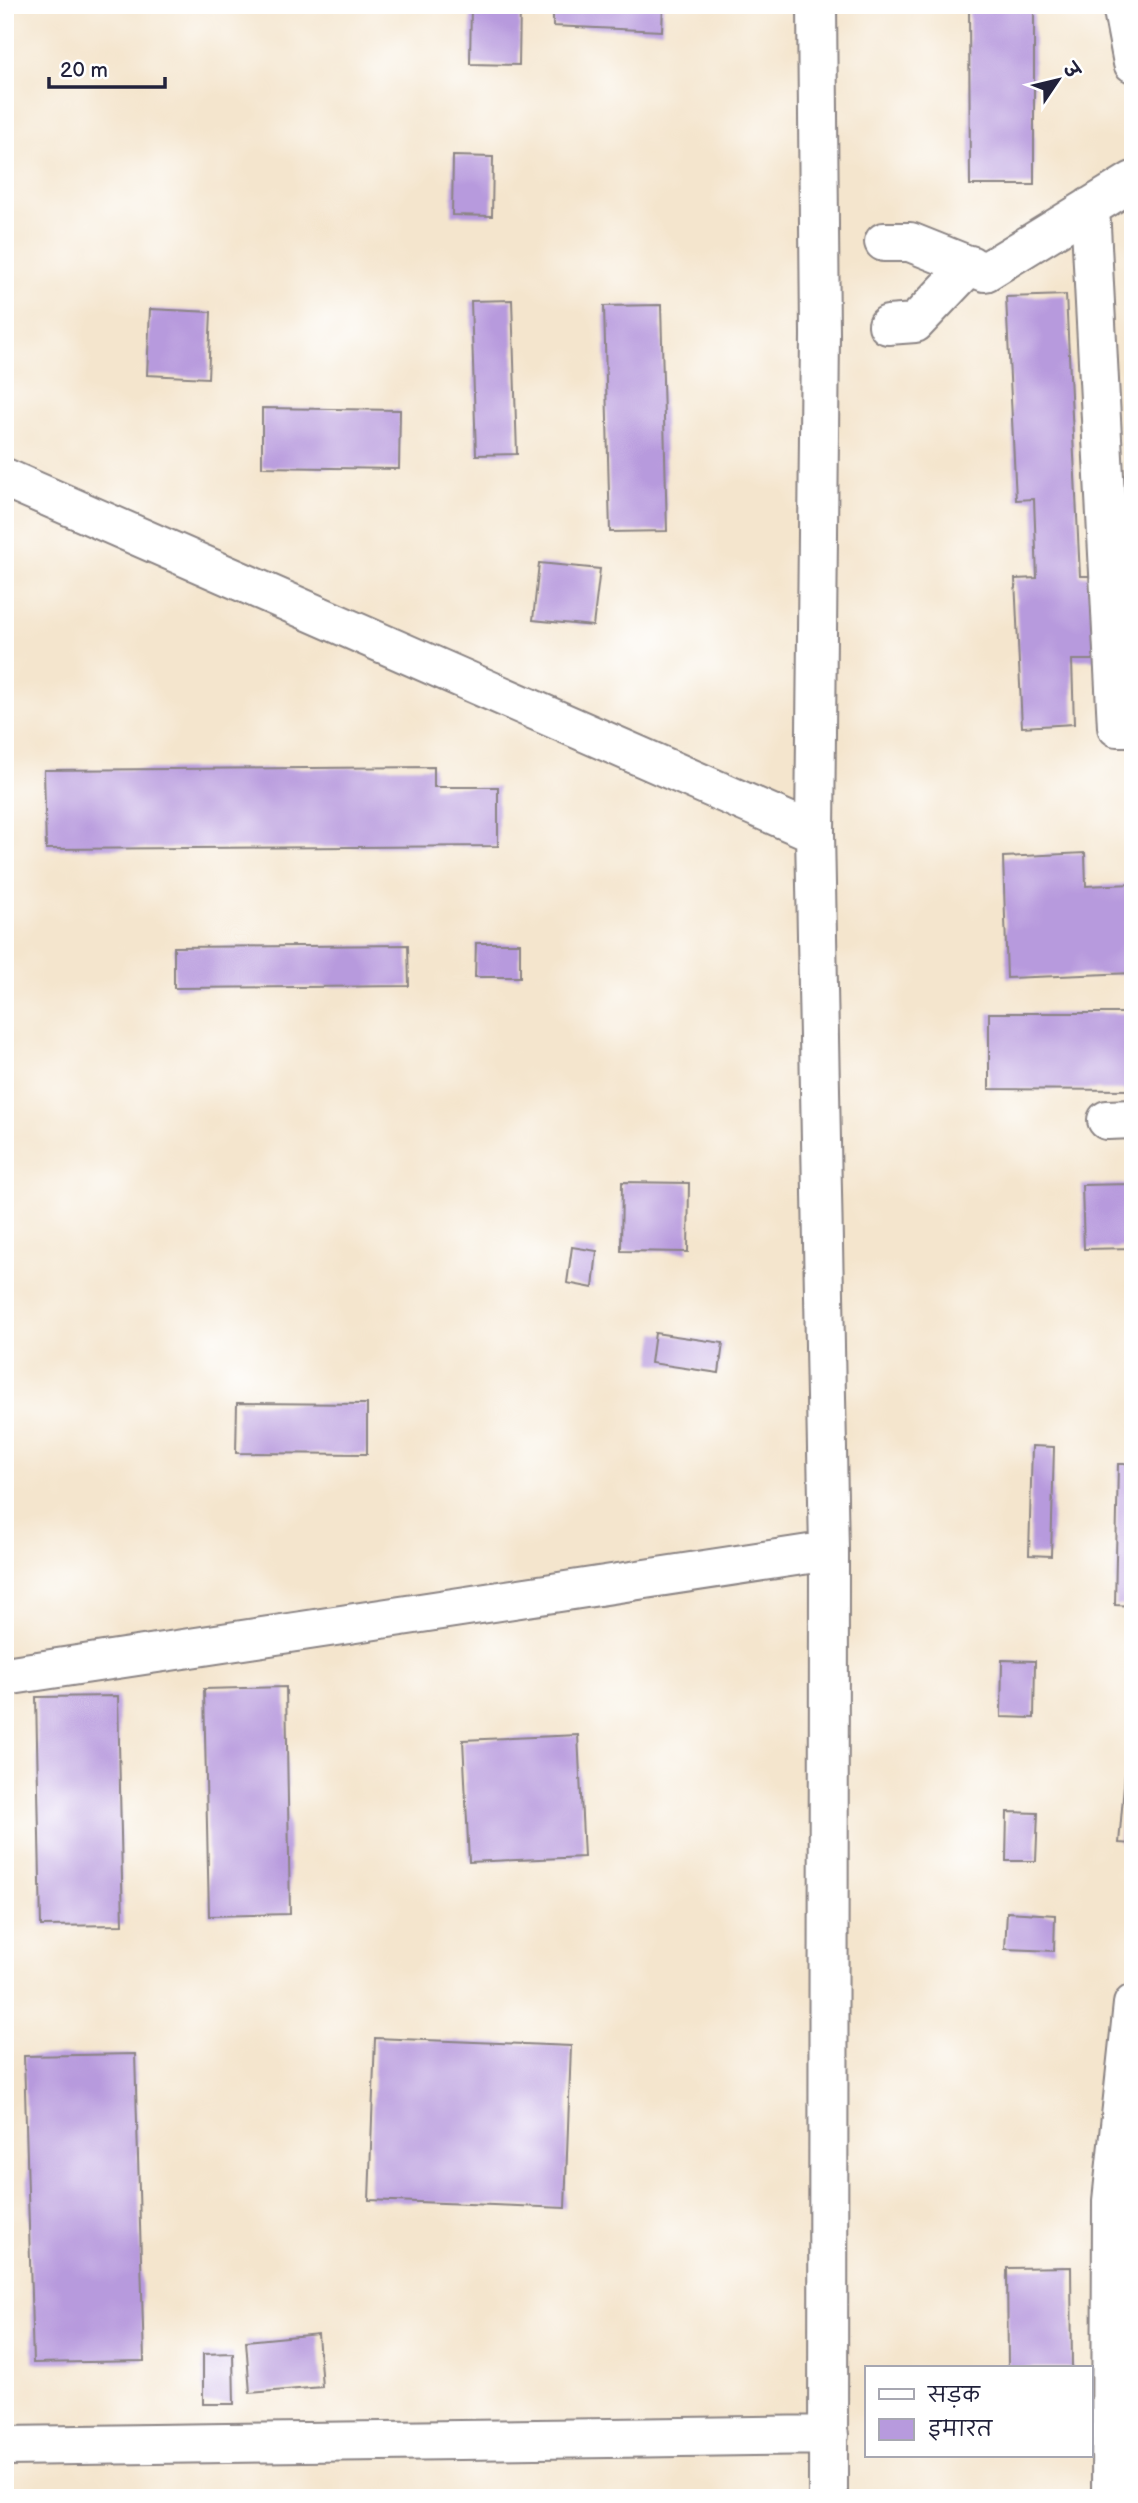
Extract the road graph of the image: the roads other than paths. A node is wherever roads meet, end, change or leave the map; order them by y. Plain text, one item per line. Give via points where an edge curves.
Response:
1 (817, 5) edge
2 (1122, 5) edge
3 (1133, 63) edge
4 (1133, 181) edge
5 (1090, 207) junction
6 (884, 242) dead end
7 (970, 265) junction
8 (888, 325) dead end
9 (5, 478) edge
10 (1133, 727) edge
11 (815, 833) junction
12 (829, 1551) junction
13 (5, 1675) edge
14 (1133, 2004) edge
15 (829, 2435) junction
16 (5, 2446) edge
17 (828, 2498) edge
18 (1111, 2498) edge

1 - 11 street via 820,334
2 - 3 street
4 - 5 street
5 - 7 street via 985,272
5 - 10 street via 1117,727
6 - 7 street via 910,242
7 - 8 street via 915,323
9 - 11 street
11 - 12 street
12 - 13 street
12 - 15 street
14 - 18 street via 1112,2201
15 - 16 street
15 - 17 street

